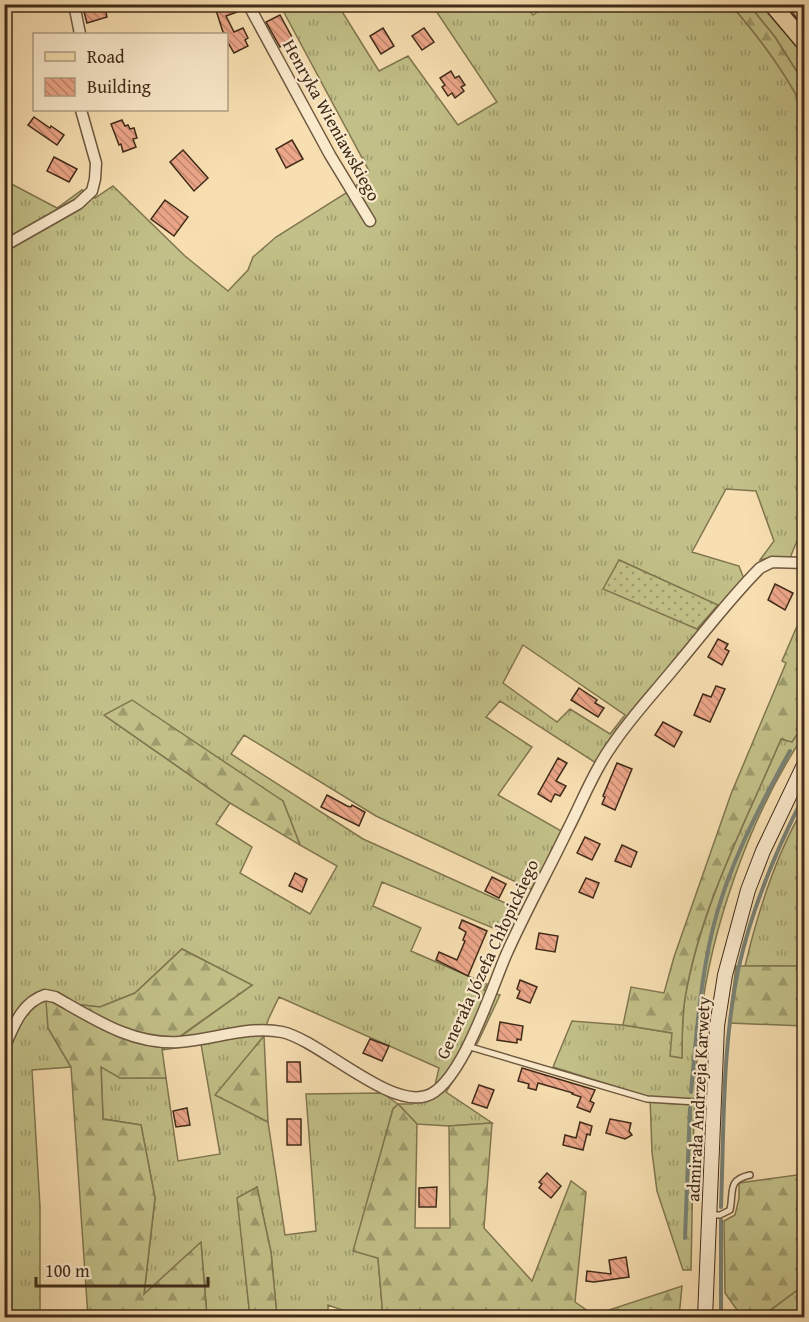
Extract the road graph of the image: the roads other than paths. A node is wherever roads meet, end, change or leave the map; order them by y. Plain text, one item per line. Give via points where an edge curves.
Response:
1 (74, 4) edge
2 (248, 4) edge
3 (772, 4) edge
4 (797, 4) edge
5 (804, 13) edge
6 (80, 33) edge
7 (804, 42) edge
8 (81, 111) edge
9 (370, 221) dead end
10 (4, 246) edge
11 (804, 563) edge
12 (804, 765) edge
13 (804, 775) edge
14 (794, 788) junction
15 (467, 1046) junction
16 (4, 1048) edge
17 (714, 1103) junction
18 (750, 1175) dead end
19 (709, 1215) junction
20 (705, 1317) edge

1 - 6 street
2 - 9 street, Henryka Wieniawskiego
3 - 7 main road
4 - 5 main road
8 - 10 street via 96,163 92,191 78,204
11 - 15 street, Generała Józefa Chłopickiego via 776,562 760,568 610,747 525,915
12 - 14 main road, admirała Andrzeja Karwety
13 - 14 main road, admirała Andrzeja Karwety
14 - 17 main road, admirała Andrzeja Karwety via 763,850 737,926 717,1026
15 - 16 street, Generała Józefa Chłopickiego via 445,1083 426,1096 409,1096 349,1070 283,1033 264,1031 179,1042 152,1041 122,1033 45,995 27,1004
15 - 17 lane via 647,1099
17 - 19 main road, admirała Andrzeja Karwety
18 - 19 lane via 734,1182 730,1210
19 - 20 main road, admirała Andrzeja Karwety

